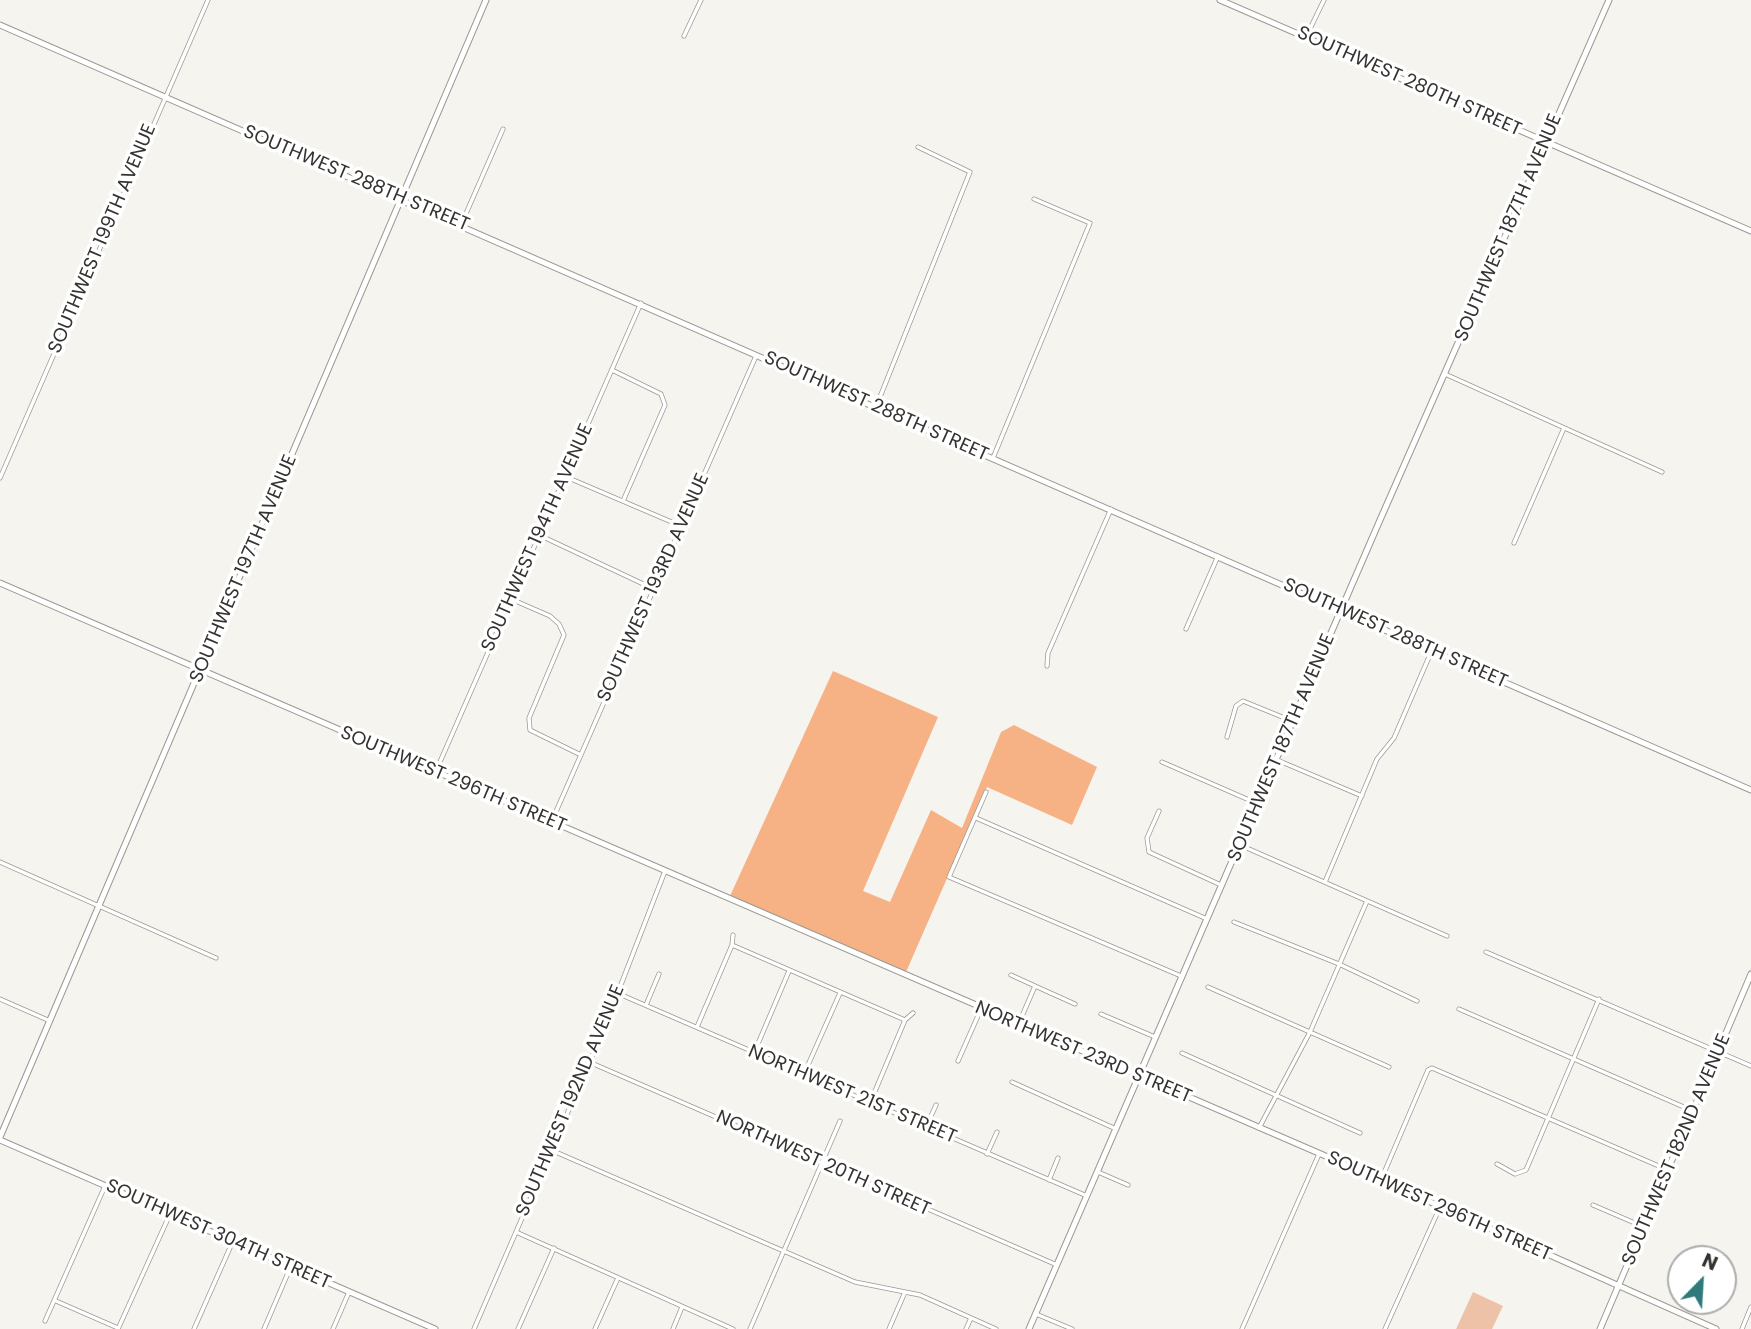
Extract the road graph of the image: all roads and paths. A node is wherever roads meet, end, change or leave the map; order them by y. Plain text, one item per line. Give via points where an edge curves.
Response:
1 (208, 0) edge
2 (486, 0) edge
3 (701, 0) edge
4 (1220, 0) edge
5 (1324, 0) edge
6 (1609, 0) edge
7 (0, 25) edge
8 (684, 36) dead end
9 (1306, 37) junction
10 (164, 96) junction
11 (503, 129) dead end
12 (1545, 142) junction
13 (918, 147) dead end
14 (402, 198) junction
15 (1034, 199) dead end
16 (461, 225) junction
17 (1751, 231) edge
18 (641, 303) junction
19 (757, 354) junction
20 (612, 370) junction
21 (1445, 374) junction
22 (876, 407) junction
23 (1564, 428) junction
24 (993, 458) junction
25 (1662, 472) dead end
26 (564, 476) junction
27 (0, 478) edge
28 (623, 502) junction
29 (1111, 509) junction
30 (681, 526) junction
31 (539, 535) junction
32 (1514, 543) dead end
33 (1218, 556) junction
34 (0, 583) edge
35 (654, 589) junction
36 (511, 599) junction
37 (1341, 611) junction
38 (1186, 629) dead end
39 (1432, 650) junction
40 (1047, 666) dead end
41 (201, 671) junction
42 (1293, 722) junction
43 (1227, 737) dead end
44 (581, 755) junction
45 (1277, 760) junction
46 (1162, 762) dead end
47 (436, 773) junction
48 (1751, 790) edge
49 (986, 792) dead end
50 (1362, 796) junction
51 (1258, 803) junction
52 (1160, 811) dead end
53 (976, 818) junction
54 (551, 822) junction
55 (1240, 845) junction
56 (0, 862) edge
57 (665, 871) junction
58 (1325, 882) junction
59 (1222, 886) junction
60 (1367, 901) junction
61 (99, 905) junction
62 (1208, 919) junction
63 (1234, 922) dead end
64 (733, 935) dead end
65 (1447, 936) dead end
66 (732, 945) junction
67 (1486, 952) dead end
68 (216, 958) dead end
69 (1339, 964) junction
70 (790, 971) junction
71 (659, 974) dead end
72 (1751, 974) edge
73 (1011, 975) dead end
74 (907, 977) joint
75 (1183, 977) junction
76 (1035, 986) junction
77 (1208, 988) dead end
78 (840, 992) junction
79 (617, 993) junction
80 (1746, 994) edge
81 (0, 999) edge
82 (1598, 999) junction
83 (1418, 1001) dead end
84 (1075, 1004) dead end
85 (646, 1005) junction
86 (981, 1009) junction
87 (1459, 1009) dead end
88 (913, 1013) dead end
89 (1101, 1014) dead end
90 (905, 1020) junction
91 (50, 1021) junction
92 (1018, 1025) junction
93 (696, 1027) junction
94 (1311, 1032) junction
95 (1156, 1038) junction
96 (1718, 1052) junction
97 (754, 1053) junction
98 (1182, 1053) dead end
99 (1573, 1059) junction
100 (958, 1061) dead end
101 (590, 1062) junction
102 (1751, 1066) edge
103 (1390, 1067) dead end
104 (804, 1074) junction
105 (1139, 1076) junction
106 (1012, 1082) dead end
107 (1276, 1096) junction
108 (870, 1103) junction
109 (936, 1105) dead end
110 (1693, 1111) junction
111 (1549, 1116) junction
112 (840, 1121) dead end
113 (926, 1127) junction
114 (1259, 1128) junction
115 (1116, 1129) junction
116 (997, 1132) dead end
117 (1360, 1133) dead end
118 (0, 1138) edge
119 (551, 1150) junction
120 (987, 1154) junction
121 (1319, 1154) junction
122 (1058, 1158) dead end
123 (821, 1164) junction
124 (1497, 1164) dead end
125 (1668, 1170) junction
126 (1098, 1171) junction
127 (1049, 1180) junction
128 (1381, 1180) junction
129 (1128, 1185) dead end
130 (105, 1186) junction
131 (1087, 1196) junction
132 (1593, 1205) dead end
133 (1440, 1207) junction
134 (170, 1214) junction
135 (1644, 1227) junction
136 (516, 1231) junction
137 (233, 1241) junction
138 (554, 1248) junction
139 (784, 1251) junction
140 (1057, 1265) junction
141 (291, 1266) junction
142 (617, 1279) junction
143 (1619, 1286) junction
144 (349, 1292) junction
145 (905, 1292) junction
146 (55, 1301) junction
147 (682, 1307) junction
148 (1751, 1307) edge
149 (1036, 1314) junction
150 (971, 1318) junction
151 (46, 1321) dead end
152 (118, 1329) edge
153 (194, 1329) edge
154 (264, 1329) edge
155 (333, 1329) edge
156 (435, 1329) edge
157 (474, 1329) edge
158 (519, 1329) edge
159 (595, 1329) edge
160 (673, 1329) edge
161 (733, 1329) edge
162 (750, 1329) edge
163 (889, 1329) edge
164 (966, 1329) edge
165 (996, 1329) edge
166 (1029, 1329) edge
167 (1072, 1329) edge
168 (1242, 1329) edge
169 (1385, 1329) edge
170 (1600, 1329) edge
171 (1716, 1329) edge
172 (1742, 1329) edge

1 - 10 street, SOUTHWEST 199TH AVENUE
2 - 14 street, SOUTHWEST 197TH AVENUE
3 - 8 street
4 - 9 street, SOUTHWEST 280TH STREET
5 - 9 street
6 - 12 street, SOUTHWEST 187TH AVENUE
7 - 10 street, SOUTHWEST 288TH STREET
9 - 12 street, SOUTHWEST 280TH STREET
10 - 14 street, SOUTHWEST 288TH STREET
10 - 27 street, SOUTHWEST 199TH AVENUE
11 - 16 street
12 - 17 street, SOUTHWEST 280TH STREET
12 - 21 street, SOUTHWEST 187TH AVENUE
13 - 22 street via 970,172
14 - 16 street, SOUTHWEST 288TH STREET
14 - 41 street, SOUTHWEST 197TH AVENUE
15 - 24 street via 1090,223
16 - 18 street, SOUTHWEST 288TH STREET
18 - 19 street, SOUTHWEST 288TH STREET
18 - 20 street, SOUTHWEST 194TH AVENUE
19 - 22 street, SOUTHWEST 288TH STREET
19 - 30 street, SOUTHWEST 193RD AVENUE
20 - 26 street, SOUTHWEST 194TH AVENUE
20 - 28 street via 661,394 665,405
21 - 23 street
21 - 37 street, SOUTHWEST 187TH AVENUE
22 - 24 street, SOUTHWEST 288TH STREET
23 - 25 street
23 - 32 street
24 - 29 street, SOUTHWEST 288TH STREET
26 - 28 street
26 - 31 street, SOUTHWEST 194TH AVENUE
28 - 30 street
29 - 33 street, SOUTHWEST 288TH STREET
29 - 40 street via 1048,653
30 - 35 street, SOUTHWEST 193RD AVENUE
31 - 35 street
31 - 36 street, SOUTHWEST 194TH AVENUE
33 - 37 street, SOUTHWEST 288TH STREET
33 - 38 street
34 - 41 street, SOUTHWEST 296TH STREET
35 - 44 street, SOUTHWEST 193RD AVENUE
36 - 44 street via 550,616 564,635 529,718 530,730
36 - 47 street, SOUTHWEST 194TH AVENUE
37 - 39 street, SOUTHWEST 288TH STREET
37 - 42 street, SOUTHWEST 187TH AVENUE
39 - 48 street, SOUTHWEST 288TH STREET
39 - 50 street via 1399,727 1377,759
41 - 47 street, SOUTHWEST 296TH STREET
41 - 61 street, SOUTHWEST 197TH AVENUE
42 - 43 street via 1243,701 1236,706
42 - 45 street, SOUTHWEST 187TH AVENUE
44 - 54 street, SOUTHWEST 193RD AVENUE
45 - 50 street
45 - 51 street, SOUTHWEST 187TH AVENUE
46 - 51 street
47 - 54 street, SOUTHWEST 296TH STREET
49 - 53 street
50 - 58 street
51 - 55 street, SOUTHWEST 187TH AVENUE
52 - 59 street via 1146,841 1152,855
53 - 62 street
53 - 75 street via 949,877
54 - 57 street, SOUTHWEST 296TH STREET
55 - 58 street
55 - 59 street, SOUTHWEST 187TH AVENUE
56 - 61 street
57 - 74 street, SOUTHWEST 296TH STREET
57 - 79 street, SOUTHWEST 192ND AVENUE
58 - 60 street
59 - 62 street, SOUTHWEST 187TH AVENUE
60 - 65 street
60 - 69 street
61 - 68 street
61 - 91 street, SOUTHWEST 197TH AVENUE
62 - 75 street, SOUTHWEST 187TH AVENUE
63 - 69 street
64 - 66 street
66 - 70 street
66 - 93 street
67 - 82 street
69 - 83 street
69 - 94 street
70 - 78 street
70 - 97 street
71 - 85 street
72 - 80 street, SOUTHWEST 182ND AVENUE
73 - 76 street
74 - 86 street, NORTHWEST 23RD STREET
75 - 95 street, SOUTHWEST 187TH AVENUE
76 - 84 street
76 - 92 street
77 - 94 street
78 - 90 street
78 - 104 street
79 - 85 street, NORTHWEST 21ST STREET
79 - 101 street, SOUTHWEST 192ND AVENUE
80 - 96 street, SOUTHWEST 182ND AVENUE
81 - 91 street
82 - 96 street
82 - 99 street
85 - 93 street, NORTHWEST 21ST STREET
86 - 92 street, NORTHWEST 23RD STREET
86 - 100 street
87 - 99 street
88 - 90 street
89 - 95 street
90 - 108 street
91 - 118 street, SOUTHWEST 197TH AVENUE
92 - 105 street, NORTHWEST 23RD STREET
93 - 97 street, NORTHWEST 21ST STREET
94 - 103 street
94 - 107 street
95 - 105 street, SOUTHWEST 187TH AVENUE
96 - 102 street
96 - 110 street, SOUTHWEST 182ND AVENUE
97 - 104 street, NORTHWEST 21ST STREET
98 - 107 street
99 - 110 street
99 - 111 street
101 - 119 street, SOUTHWEST 192ND AVENUE
101 - 123 street, NORTHWEST 20TH STREET
104 - 108 street, NORTHWEST 21ST STREET
105 - 114 street, NORTHWEST 23RD STREET
105 - 115 street, SOUTHWEST 187TH AVENUE
106 - 115 street
107 - 114 street
107 - 117 street
108 - 113 street, NORTHWEST 21ST STREET
109 - 113 street
110 - 125 street, SOUTHWEST 182ND AVENUE
111 - 124 street via 1520,1174
111 - 125 street
111 - 128 street via 1432,1068
112 - 123 street
113 - 120 street, NORTHWEST 21ST STREET
114 - 121 street, SOUTHWEST 296TH STREET
115 - 126 street, SOUTHWEST 187TH AVENUE
116 - 120 street
118 - 130 street, SOUTHWEST 304TH STREET
119 - 136 street, SOUTHWEST 192ND AVENUE
119 - 139 street
120 - 127 street, NORTHWEST 21ST STREET
121 - 128 street, SOUTHWEST 296TH STREET
121 - 168 street
122 - 127 street
123 - 139 street
123 - 140 street, NORTHWEST 20TH STREET
125 - 135 street, SOUTHWEST 182ND AVENUE
126 - 129 street
126 - 131 street, SOUTHWEST 187TH AVENUE
127 - 131 street, NORTHWEST 21ST STREET
128 - 133 street, SOUTHWEST 296TH STREET
130 - 134 street, SOUTHWEST 304TH STREET
130 - 146 street
131 - 140 street, SOUTHWEST 187TH AVENUE
132 - 135 street
133 - 143 street, SOUTHWEST 296TH STREET
133 - 169 street
134 - 137 street, SOUTHWEST 304TH STREET
134 - 152 street
135 - 143 street, SOUTHWEST 182ND AVENUE
136 - 138 street
136 - 157 street, SOUTHWEST 192ND AVENUE
137 - 141 street, SOUTHWEST 304TH STREET
137 - 153 street
138 - 142 street
138 - 158 street
139 - 145 street via 855,1282
139 - 162 street
140 - 149 street, SOUTHWEST 187TH AVENUE
141 - 144 street, SOUTHWEST 304TH STREET
141 - 154 street
142 - 147 street
142 - 159 street
143 - 170 street, SOUTHWEST 182ND AVENUE
143 - 171 street
144 - 155 street
144 - 156 street, SOUTHWEST 304TH STREET
145 - 150 street
145 - 163 street
146 - 151 street
146 - 152 street
147 - 160 street
147 - 161 street
148 - 172 street
149 - 166 street, SOUTHWEST 187TH AVENUE
149 - 167 street
150 - 164 street
150 - 165 street

